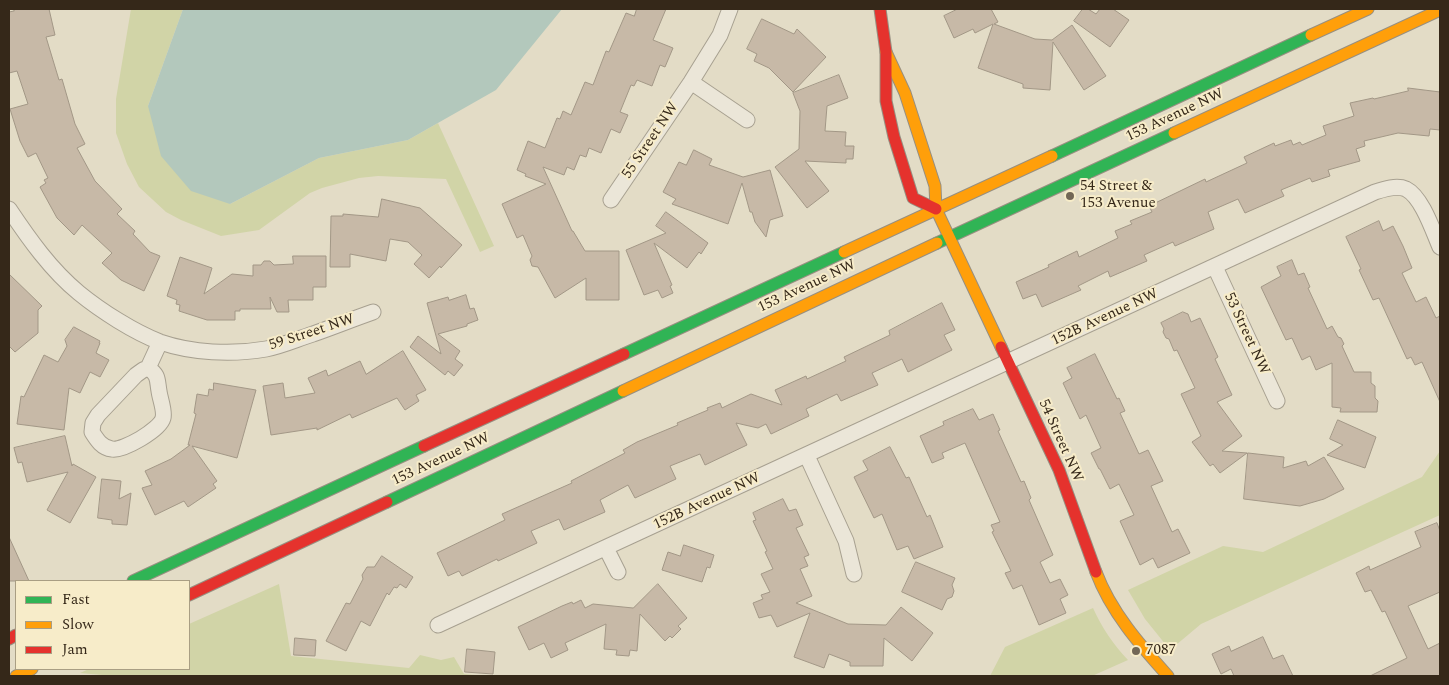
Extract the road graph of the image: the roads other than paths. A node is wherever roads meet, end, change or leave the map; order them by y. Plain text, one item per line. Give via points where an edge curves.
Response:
1 (730, 9) edge
2 (880, 9) edge
3 (1368, 9) edge
4 (1440, 10) edge
5 (886, 52) junction
6 (691, 82) junction
7 (747, 120) dead end
8 (611, 200) dead end
9 (9, 209) edge
10 (936, 209) junction
11 (950, 237) junction
12 (1440, 247) edge
13 (1215, 267) junction
14 (373, 312) dead end
15 (160, 342) junction
16 (1008, 362) junction
17 (148, 368) junction
18 (1277, 402) dead end
19 (807, 456) junction
20 (606, 548) junction
21 (618, 572) dead end
22 (854, 574) dead end
23 (135, 580) edge
24 (190, 595) edge
25 (438, 625) dead end
26 (30, 670) edge
27 (16, 676) edge
28 (1168, 676) edge

1 - 6 street, 55 Street NW via 720,35
2 - 5 main road, 54 Street NW
3 - 10 main road, 153 Avenue NW
4 - 11 main road, 153 Avenue NW
5 - 10 main road, 54 Street NW via 905,93 935,186
5 - 10 main road, 54 Street NW via 886,101 902,168 913,198
6 - 7 street
6 - 8 street, 55 Street NW
9 - 15 street, 59 Street NW via 44,258 79,293 125,324
10 - 11 main road, 54 Street NW
10 - 23 main road, 153 Avenue NW
11 - 16 main road, 54 Street NW
11 - 24 main road, 153 Avenue NW
12 - 13 street, 152B Avenue NW via 1422,208 1411,193 1405,188 1386,188
13 - 16 street, 152B Avenue NW
13 - 18 street, 53 Street NW
14 - 15 street, 59 Street NW via 266,349 219,352
15 - 17 street
16 - 19 street, 152B Avenue NW
16 - 28 main road, 54 Street NW via 1059,470 1091,559 1112,604 1134,638
17 - 17 street via 136,376 92,423 92,432 102,445 116,450 145,436 160,424 164,416 158,379
19 - 20 street, 152B Avenue NW
19 - 22 street via 846,541
20 - 21 street
20 - 25 street, 152B Avenue NW
26 - 27 main road

